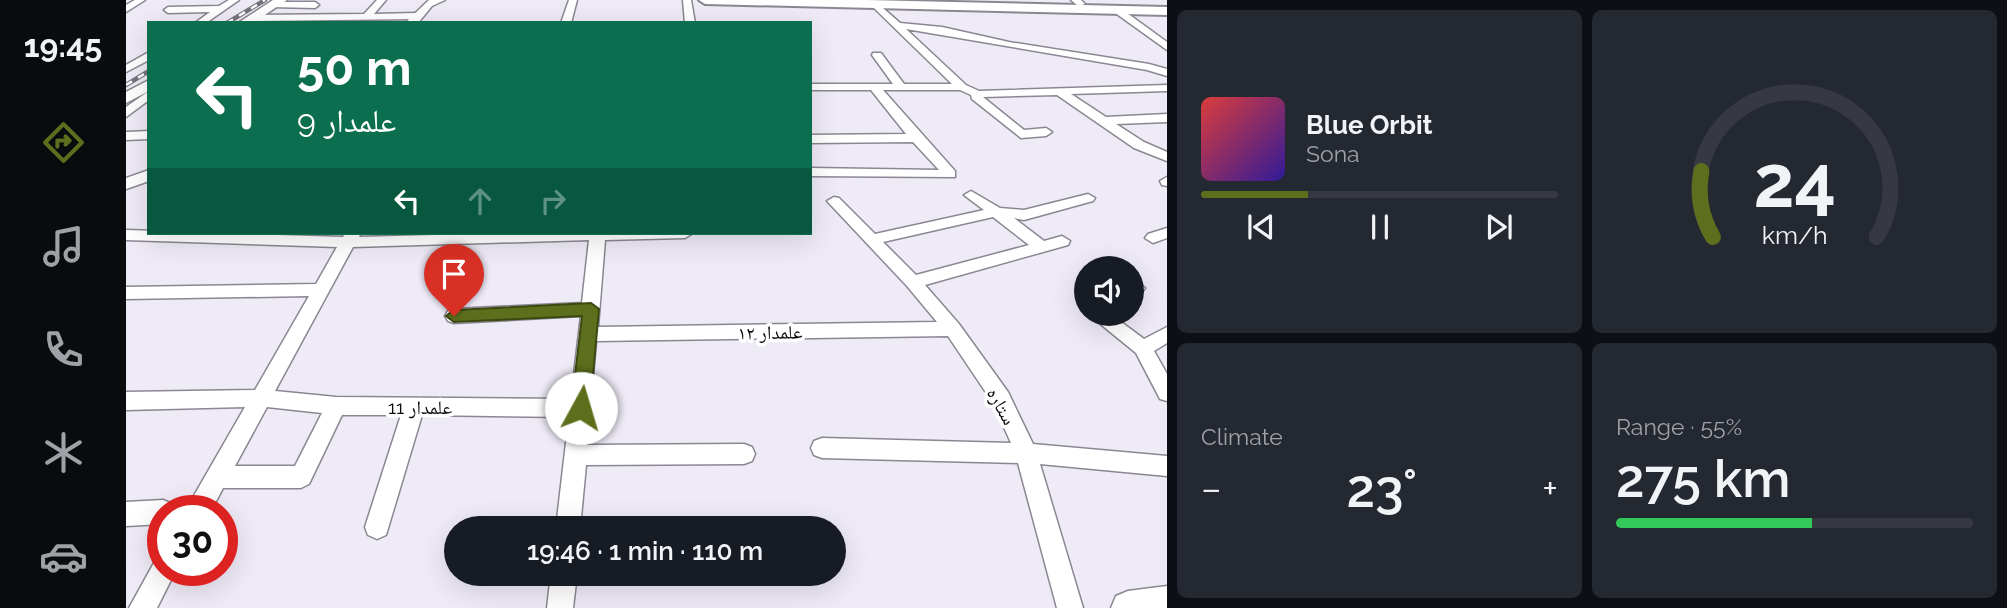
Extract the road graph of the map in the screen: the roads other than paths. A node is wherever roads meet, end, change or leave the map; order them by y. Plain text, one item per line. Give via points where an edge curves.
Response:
1 (141, 0) edge
2 (235, 0) edge
3 (382, 0) edge
4 (439, 0) edge
5 (573, 0) edge
6 (687, 0) edge
7 (705, 0) edge
8 (929, 0) edge
9 (1078, 2) edge
10 (277, 3) edge
11 (323, 5) dead end
12 (876, 5) junction
13 (126, 9) edge
14 (221, 9) junction
15 (1167, 9) edge
16 (168, 10) dead end
17 (1117, 10) junction
18 (366, 17) junction
19 (247, 20) edge
20 (333, 20) edge
21 (414, 20) edge
22 (202, 21) edge
23 (567, 21) edge
24 (690, 21) edge
25 (897, 24) junction
26 (1167, 47) edge
27 (877, 55) dead end
28 (147, 56) edge
29 (129, 66) edge
30 (1167, 73) edge
31 (147, 85) edge
32 (812, 87) edge
33 (874, 87) junction
34 (901, 87) junction
35 (962, 87) junction
36 (1167, 88) edge
37 (1145, 89) junction
38 (1060, 92) junction
39 (977, 94) junction
40 (147, 96) edge
41 (126, 99) edge
42 (1167, 101) edge
43 (126, 113) edge
44 (1167, 118) edge
45 (1103, 121) junction
46 (1046, 132) dead end
47 (147, 135) edge
48 (126, 136) edge
49 (916, 138) junction
50 (812, 139) edge
51 (1167, 157) edge
52 (812, 172) edge
53 (147, 176) edge
54 (126, 184) edge
55 (971, 195) dead end
56 (1088, 198) dead end
57 (834, 201) dead end
58 (996, 212) junction
59 (126, 235) edge
60 (474, 235) edge
61 (598, 235) edge
62 (350, 237) edge
63 (870, 240) junction
64 (1062, 241) dead end
65 (1043, 248) junction
66 (913, 282) junction
67 (320, 289) junction
68 (126, 293) edge
69 (591, 309) junction
70 (454, 316) dead end
71 (1113, 326) edge
72 (953, 329) junction
73 (588, 334) junction
74 (1167, 334) edge
75 (1143, 348) junction
76 (1167, 393) edge
77 (260, 398) junction
78 (126, 401) edge
79 (336, 406) junction
80 (414, 407) junction
81 (581, 408) junction
82 (822, 448) dead end
83 (1026, 453) junction
84 (744, 454) dead end
85 (576, 455) junction
86 (1167, 466) edge
87 (216, 477) junction
88 (206, 495) edge
89 (147, 512) edge
90 (126, 513) edge
91 (569, 516) edge
92 (377, 527) dead end
93 (155, 586) edge
94 (563, 586) edge
95 (1167, 603) edge
96 (142, 608) edge
97 (560, 608) edge
98 (1070, 608) edge
99 (1128, 608) edge

1 - 13 street
2 - 14 street
3 - 18 street
4 - 21 street via 428,4
5 - 23 street
6 - 24 street
7 - 12 main road
8 - 9 main road
9 - 15 main road
10 - 11 street
10 - 19 street
12 - 17 main road
12 - 25 street
14 - 16 street
14 - 22 street
15 - 17 main road
17 - 26 street
18 - 20 street
18 - 21 street
19 - 20 street
25 - 30 street
25 - 35 street
27 - 34 street
28 - 29 street
31 - 41 street
32 - 33 street
33 - 34 street
33 - 49 street
34 - 35 street
35 - 39 street
36 - 37 street
37 - 38 street
37 - 42 street
38 - 39 street
38 - 45 street
39 - 46 street via 1021,134
40 - 43 street
44 - 45 street
45 - 51 street
47 - 48 street
49 - 50 street
49 - 52 street via 950,174
53 - 54 street
55 - 58 street
56 - 58 street via 1024,215
57 - 63 street, ستاره
58 - 63 street
58 - 65 street
59 - 62 street
60 - 62 street
61 - 69 street
62 - 67 street
63 - 66 street, ستاره
64 - 65 street
65 - 66 street
66 - 72 street, ستاره
67 - 68 street
67 - 77 street
69 - 70 street
69 - 73 street
71 - 75 street
72 - 73 street, علمدار ۱۲
72 - 83 street, ستاره via 1001,398
73 - 81 street
74 - 75 street
75 - 76 street
77 - 78 street, علمدار 11
77 - 79 street, علمدار 11
77 - 87 street
79 - 80 street, علمدار 11
79 - 87 street via 301,477
80 - 81 street, علمدار 11
80 - 92 street
81 - 85 street
82 - 83 street
83 - 86 street
83 - 98 street, ستاره
84 - 85 street
85 - 91 street
87 - 88 street
89 - 90 street
93 - 96 street
94 - 97 street
95 - 99 street

